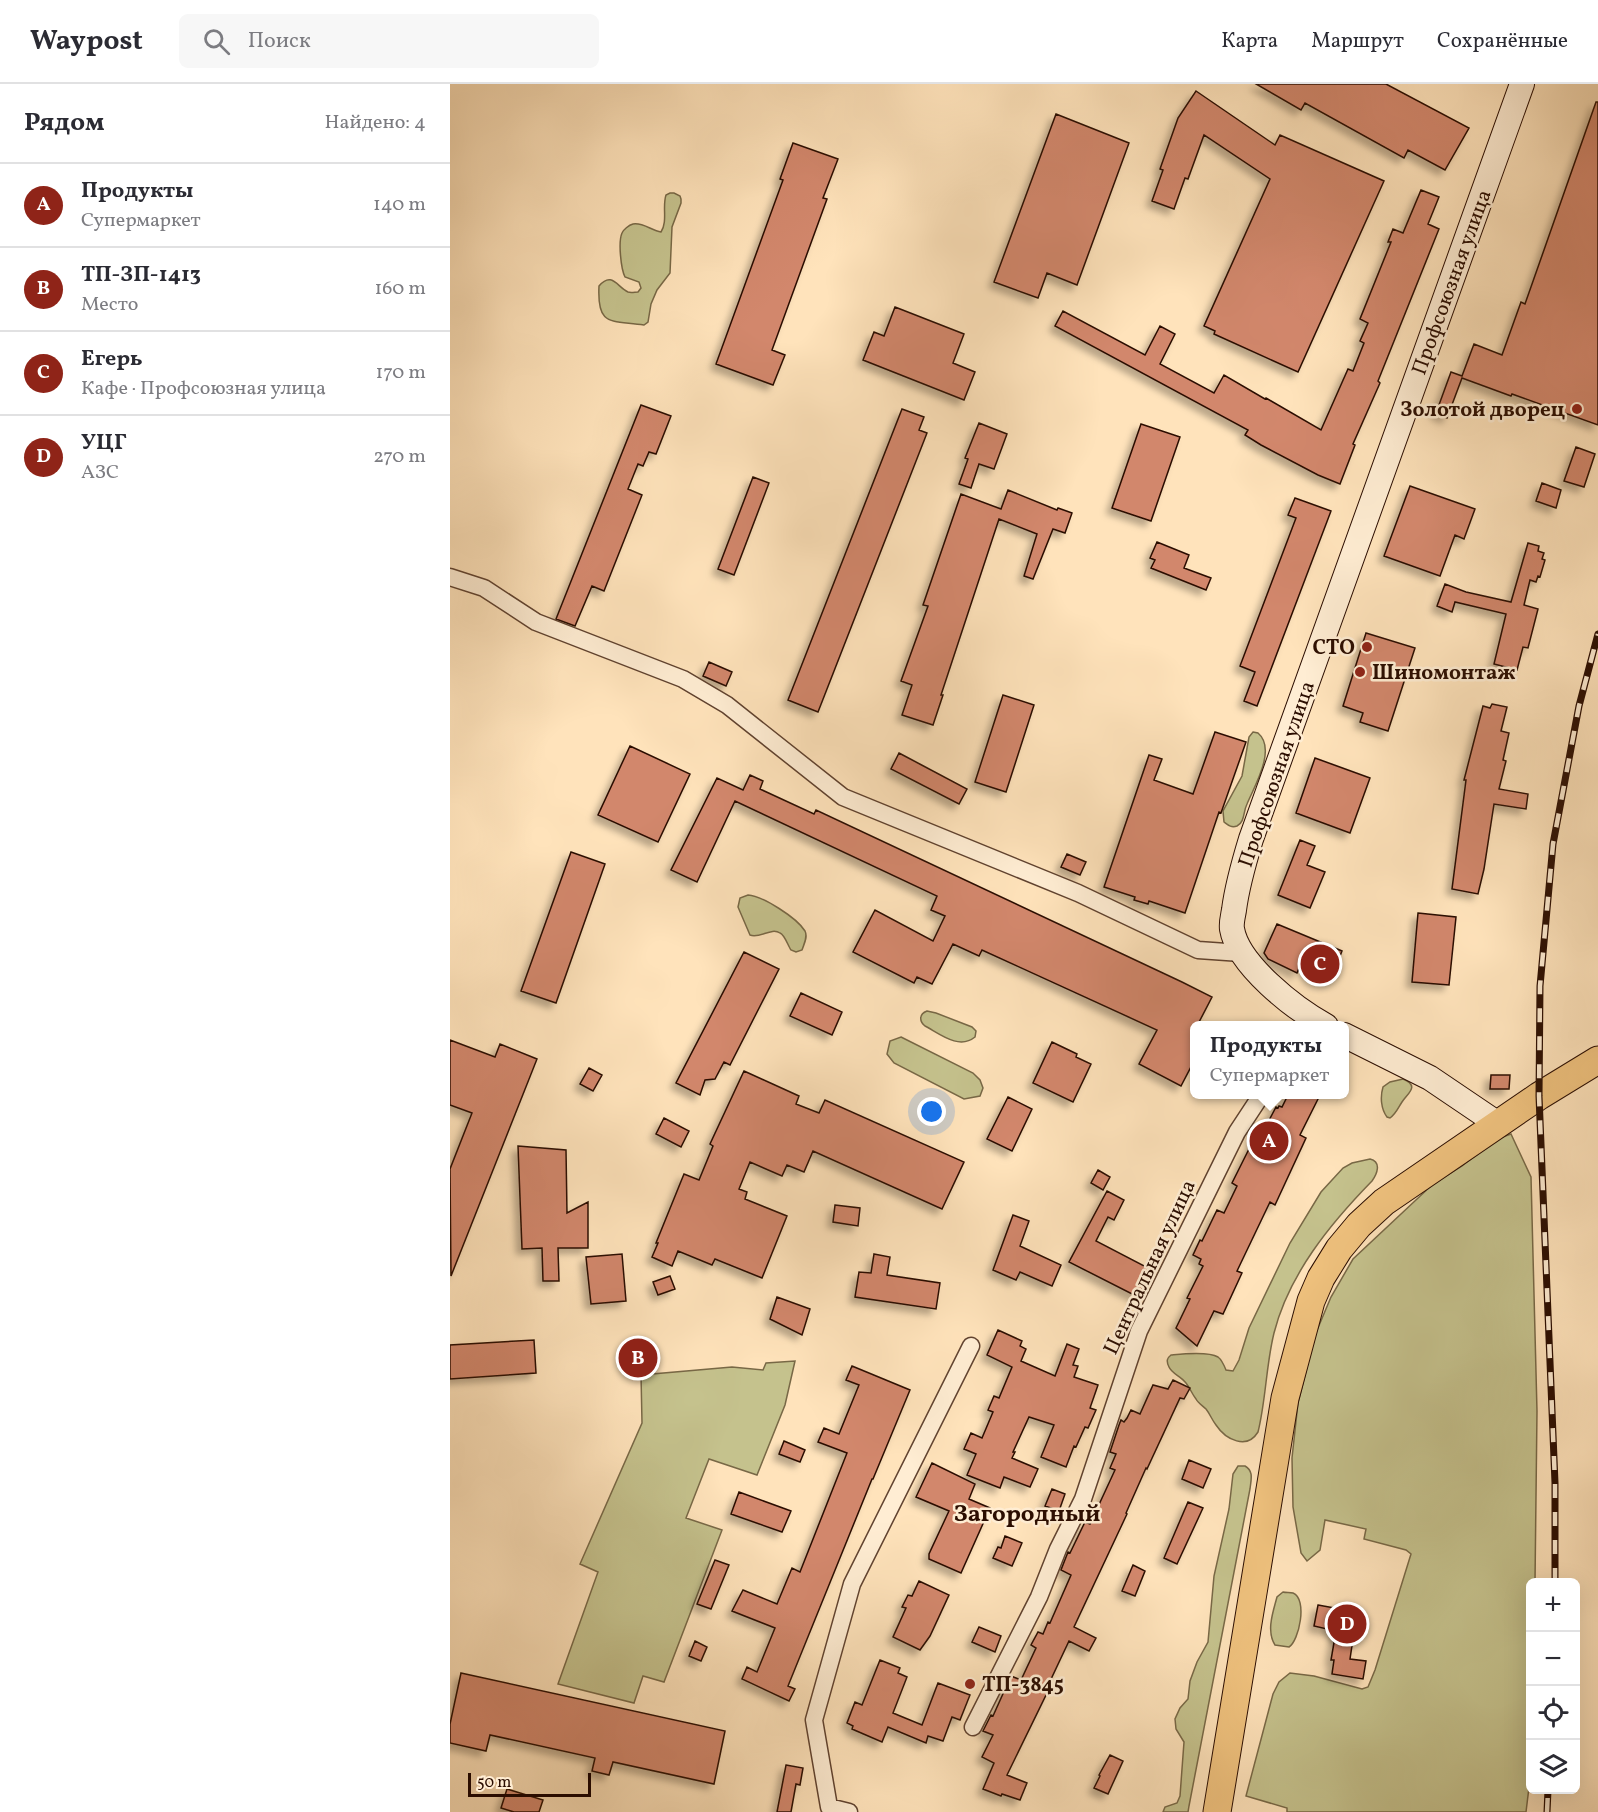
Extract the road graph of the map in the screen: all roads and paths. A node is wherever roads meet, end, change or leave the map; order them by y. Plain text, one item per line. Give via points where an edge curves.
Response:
1 (1522, 84) edge
2 (450, 577) edge
3 (1241, 953) junction
4 (1312, 1021) edge
5 (1349, 1038) edge
6 (1598, 1060) edge
7 (1259, 1099) edge
8 (1498, 1124) junction
9 (971, 1346) dead end
10 (973, 1727) dead end
11 (849, 1812) edge
12 (1217, 1812) edge

1 - 3 street, Профсоюзная улица via 1251,839 1231,927
2 - 3 street via 484,588 545,626 683,679 727,705 843,797 1078,893 1198,950
3 - 4 street, Профсоюзная улица via 1273,988
5 - 8 street via 1430,1078
6 - 8 main road
7 - 10 street, Центральная улица via 1238,1132 1139,1331 1083,1500
8 - 12 main road via 1384,1202 1359,1224 1339,1249 1311,1301 1286,1398
9 - 11 street via 852,1584 814,1720 829,1807

